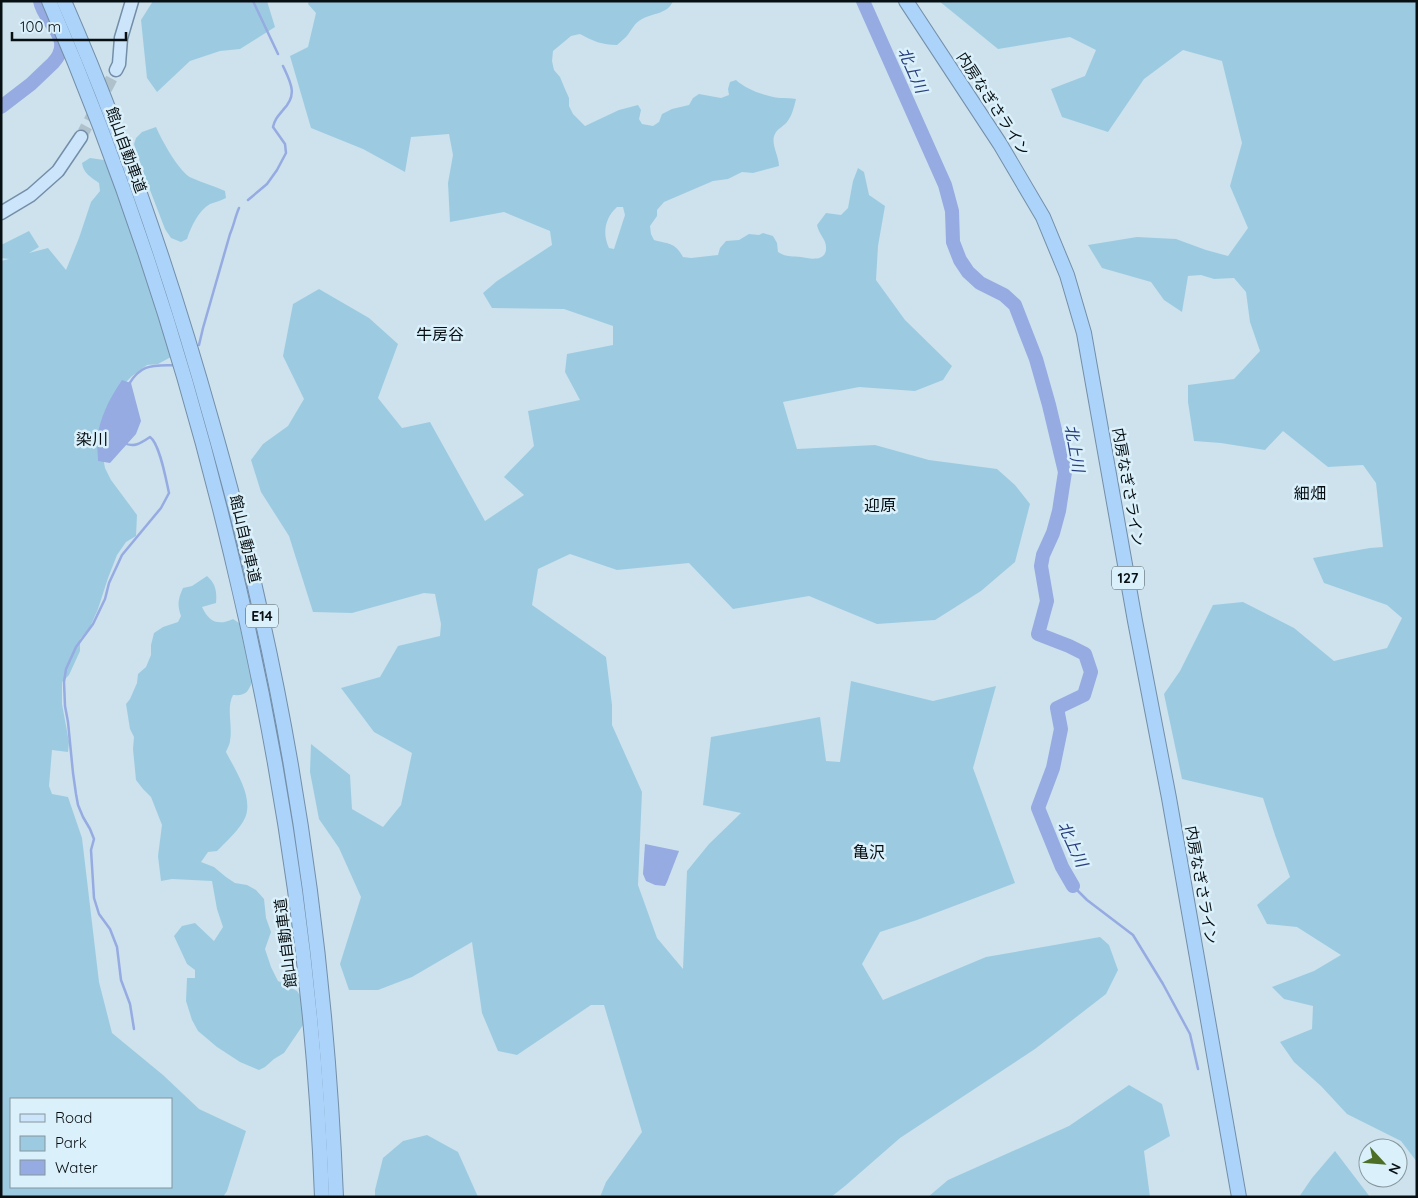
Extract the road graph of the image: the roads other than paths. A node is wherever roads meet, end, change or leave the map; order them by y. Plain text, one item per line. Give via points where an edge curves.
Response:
1 (49, 1) edge
2 (64, 1) edge
3 (132, 1) edge
4 (906, 1) edge
5 (116, 70) tunnel mouth
6 (81, 137) tunnel mouth
7 (1, 213) edge
8 (322, 1197) edge
9 (336, 1197) edge
10 (1238, 1197) edge

1 - 8 highway, 館山自動車道 / E14 via 133,216 179,358 217,493 246,616 273,745 294,876 309,1002
2 - 9 highway, 館山自動車道 / E14 via 89,57 147,213 192,351 261,614 308,874 323,1001
3 - 5 main road
4 - 10 highway, 内房なぎさライン / 127 via 1000,144 1043,217 1067,275 1084,333
6 - 7 main road via 58,171 31,195

